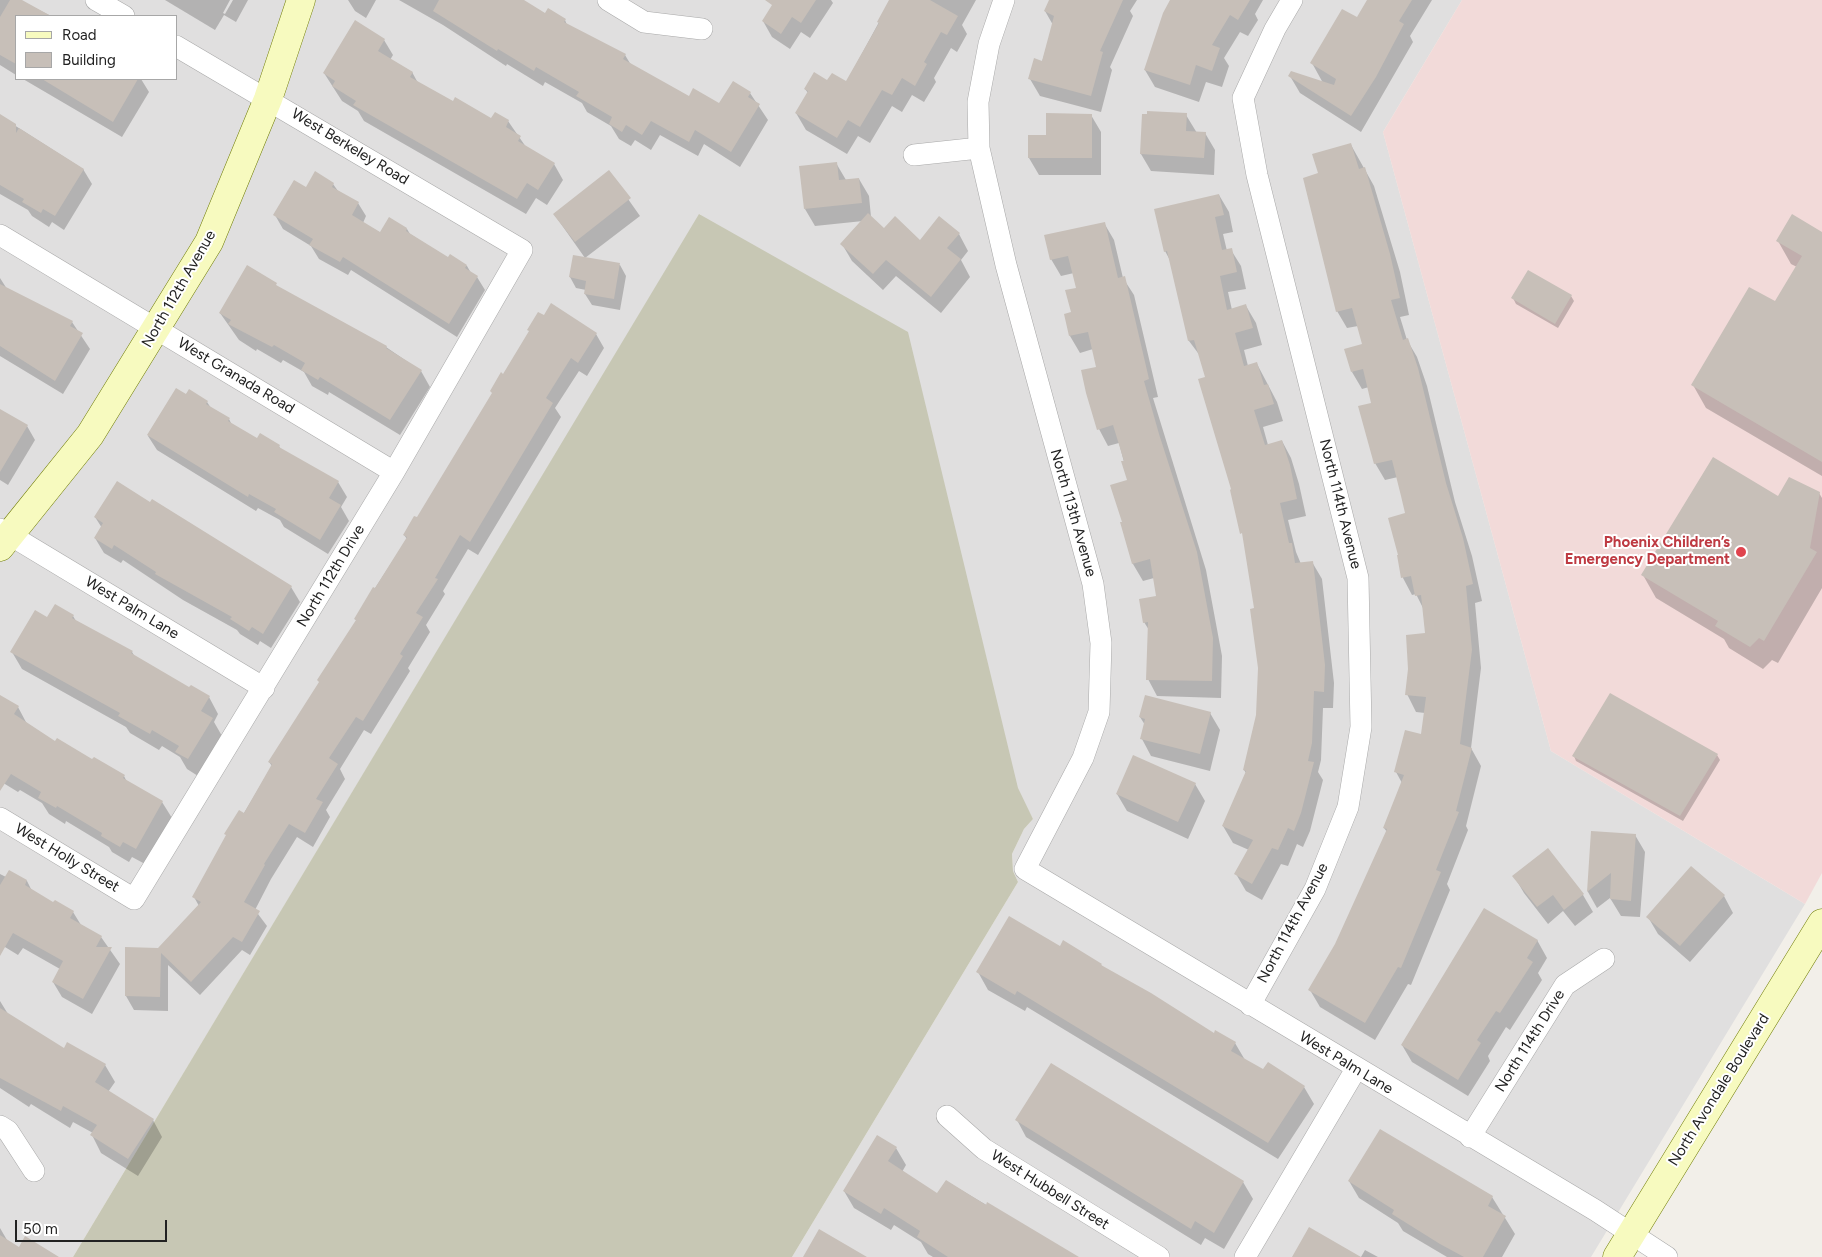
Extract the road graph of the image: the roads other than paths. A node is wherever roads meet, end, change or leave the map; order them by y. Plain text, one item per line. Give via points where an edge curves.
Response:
1 (96, 0) edge
2 (301, 0) edge
3 (608, 0) edge
4 (1004, 0) edge
5 (1292, 0) edge
6 (122, 15) edge
7 (702, 29) dead end
8 (178, 47) edge
9 (268, 100) junction
10 (980, 148) junction
11 (914, 155) dead end
12 (0, 235) edge
13 (522, 250) joint
14 (157, 329) junction
15 (394, 472) junction
16 (3, 537) edge
17 (264, 688) junction
18 (0, 818) edge
19 (1025, 869) joint
20 (134, 899) joint
21 (1822, 923) edge
22 (1604, 959) dead end
23 (1250, 1004) junction
24 (1356, 1069) junction
25 (947, 1116) dead end
26 (0, 1126) edge
27 (1470, 1137) junction
28 (34, 1171) dead end
29 (1630, 1234) junction
30 (1159, 1257) edge
31 (1245, 1257) edge
32 (1617, 1257) edge
33 (1667, 1257) edge

1 - 6 street
2 - 9 street, North 112th Avenue
3 - 7 street via 644,22
4 - 10 street, North 113th Avenue via 989,44 978,102
5 - 23 street, North 114th Avenue via 1243,98 1257,175 1358,578 1361,727 1348,807 1315,889
8 - 9 street, West Berkeley Road
9 - 13 street, West Berkeley Road
9 - 14 street, North 112th Avenue via 209,242
10 - 11 street
10 - 19 street, North 113th Avenue via 1006,265 1094,584 1100,643 1099,712 1083,758
12 - 14 street, West Granada Road
13 - 15 street, North 112th Drive
14 - 15 street, West Granada Road
14 - 16 street, North 112th Avenue via 90,435
15 - 17 street, North 112th Drive
16 - 17 street, West Palm Lane
17 - 20 street, North 112th Drive
18 - 20 street, West Holly Street
19 - 23 street, West Palm Lane
21 - 29 street, North Avondale Boulevard
22 - 27 street, North 114th Drive via 1565,985
23 - 24 street, West Palm Lane
24 - 27 street, West Palm Lane
24 - 31 street
25 - 30 street, West Hubbell Street via 984,1149
26 - 28 street via 8,1131
27 - 29 street, West Palm Lane
29 - 32 street, North Avondale Boulevard
29 - 33 street, West Palm Lane

